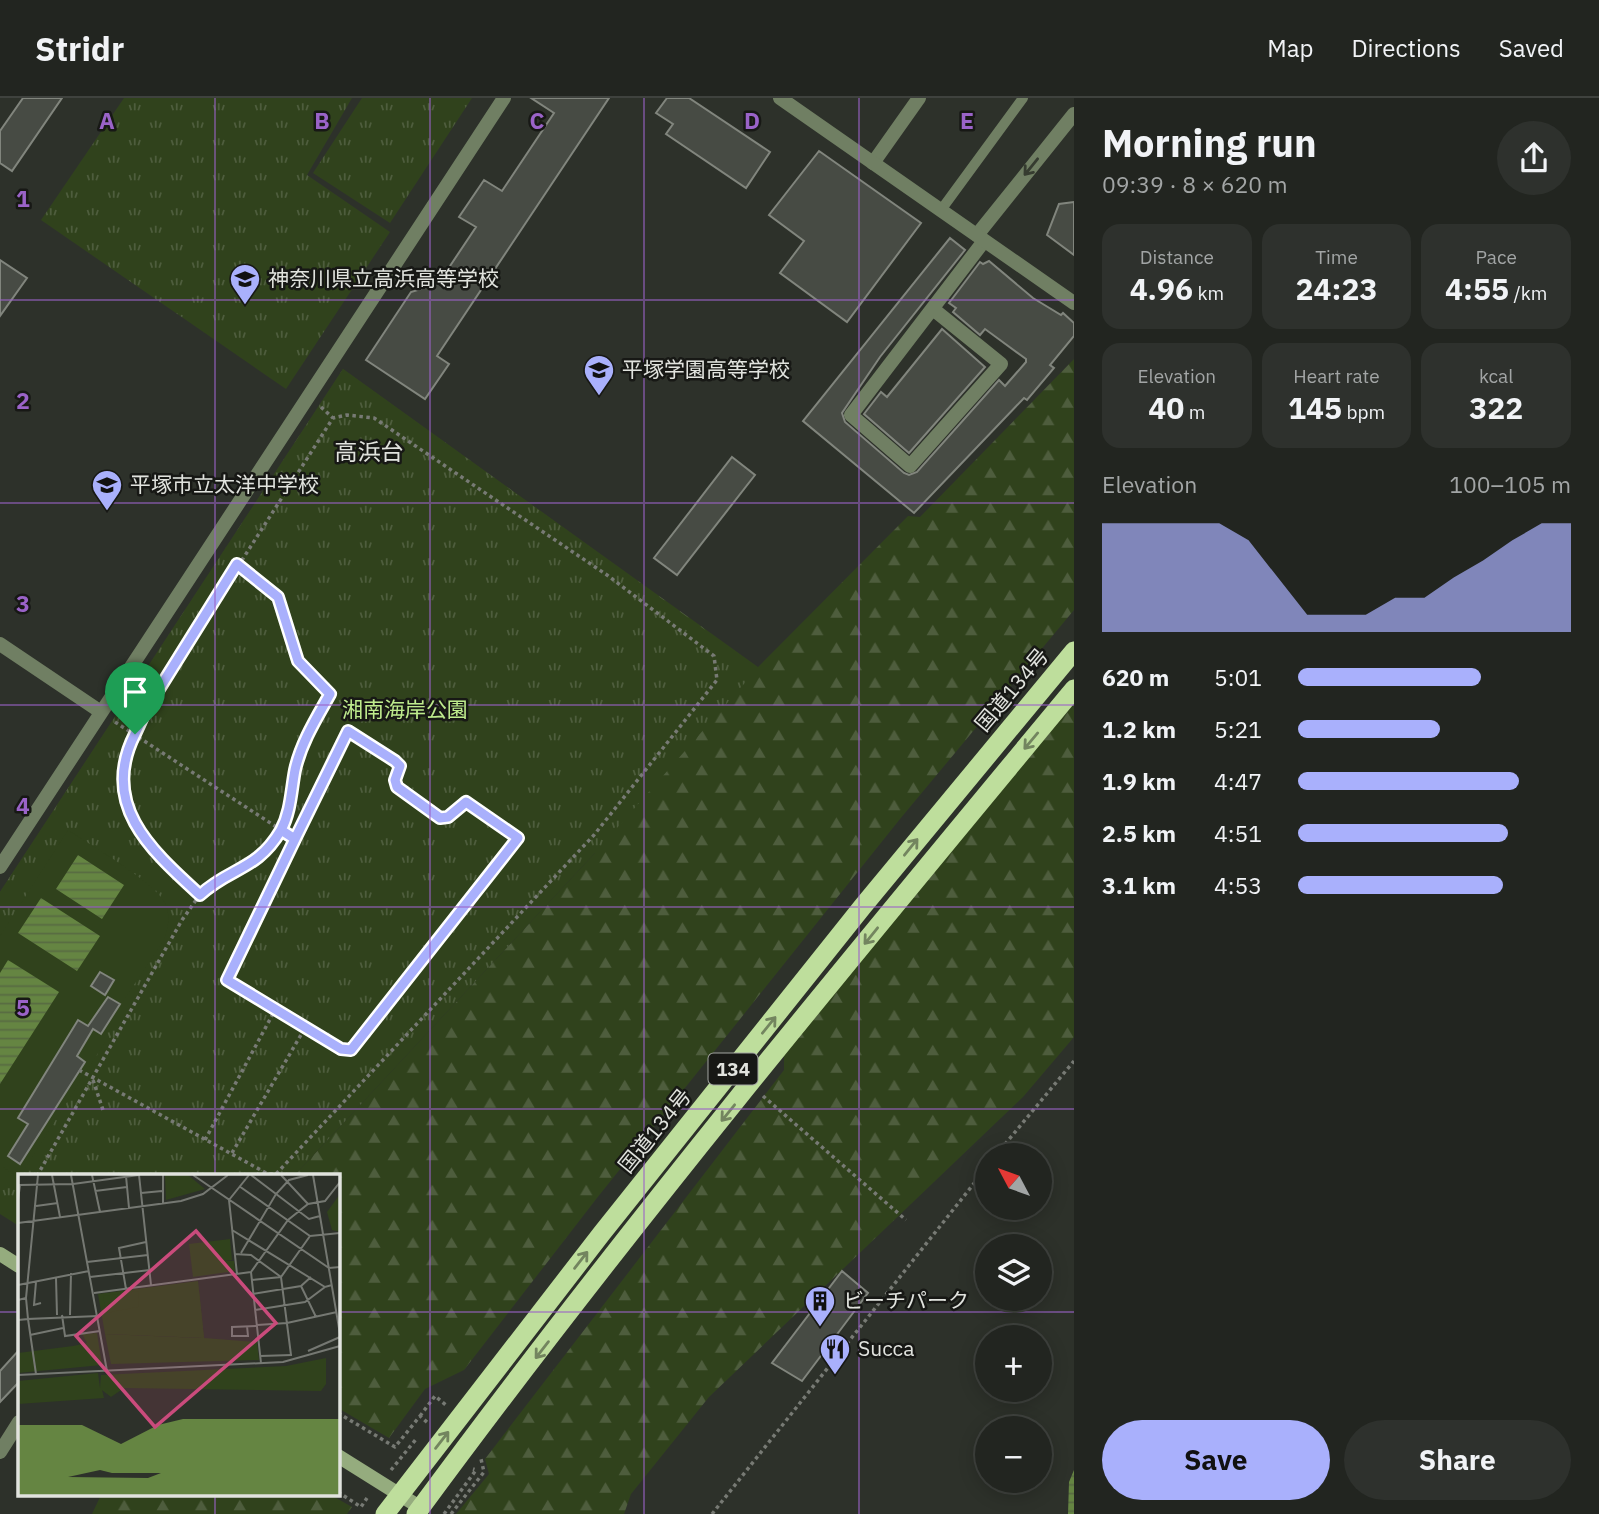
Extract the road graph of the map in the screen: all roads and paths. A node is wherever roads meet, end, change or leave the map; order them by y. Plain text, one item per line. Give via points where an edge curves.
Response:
1 (504, 98) edge
2 (780, 98) edge
3 (919, 98) edge
4 (1023, 98) edge
5 (1074, 114) edge
6 (873, 163) junction
7 (941, 210) junction
8 (981, 238) junction
9 (1074, 303) edge
10 (933, 309) junction
11 (237, 564) junction
12 (0, 644) edge
13 (1074, 652) edge
14 (1074, 689) edge
15 (102, 712) junction
16 (135, 734) junction
17 (281, 830) junction
18 (295, 839) junction
19 (0, 867) edge
20 (200, 895) junction
21 (275, 1010) junction
22 (305, 1028) junction
23 (1074, 1061) edge
24 (79, 1070) dead end
25 (92, 1078) junction
26 (751, 1086) junction
27 (103, 1110) dead end
28 (205, 1140) junction
29 (1006, 1143) edge
30 (231, 1154) junction
31 (261, 1170) junction
32 (38, 1174) edge
33 (258, 1174) edge
34 (975, 1182) edge
35 (906, 1220) dead end
36 (0, 1254) edge
37 (18, 1265) edge
38 (443, 1411) dead end
39 (340, 1414) edge
40 (420, 1416) junction
41 (18, 1424) edge
42 (0, 1452) edge
43 (340, 1457) edge
44 (385, 1477) dead end
45 (376, 1488) dead end
46 (340, 1493) edge
47 (400, 1494) junction
48 (419, 1511) edge
49 (385, 1514) edge
50 (712, 1514) edge

1 - 15 street
2 - 6 street
3 - 6 street
4 - 7 lane
5 -> 8 street
6 - 7 street
7 - 8 street
8 - 9 street
8 - 10 street
10 - 10 street via 851,415 910,466 1001,364
11 - 16 path
11 - 17 path via 278,597 298,661 330,694 306,737
11 - 31 path via 333,418 360,415 374,418 607,575 714,656 717,665 717,680 594,835 288,1162 276,1174
12 - 15 street
47 -> 13 highway, 国道134号 / 134 via 863,906
14 -> 26 highway, 134
15 - 16 path
15 - 19 street
16 - 17 path
16 - 20 path via 124,767 133,822 153,850
17 - 18 path
17 - 20 path via 261,858
18 - 21 path via 227,980
18 - 22 path via 348,731 395,761 400,766 397,787 440,818 466,802 518,838 351,1050
20 - 25 path
21 - 22 path
21 - 28 path
22 - 30 path
23 - 29 path
24 - 25 path
25 - 27 path
25 - 28 path
25 - 32 path
26 - 35 path
26 -> 48 highway, 134
28 - 30 path
30 - 31 path
31 - 33 path
34 - 50 path
36 - 37 main road
38 - 40 path via 447,1405 435,1396
39 - 40 path via 394,1447
40 - 44 path via 430,1423
41 - 42 street
43 - 47 main road
45 - 46 path via 361,1507
47 - 48 main road
47 - 49 highway, 国道134号 / 134

